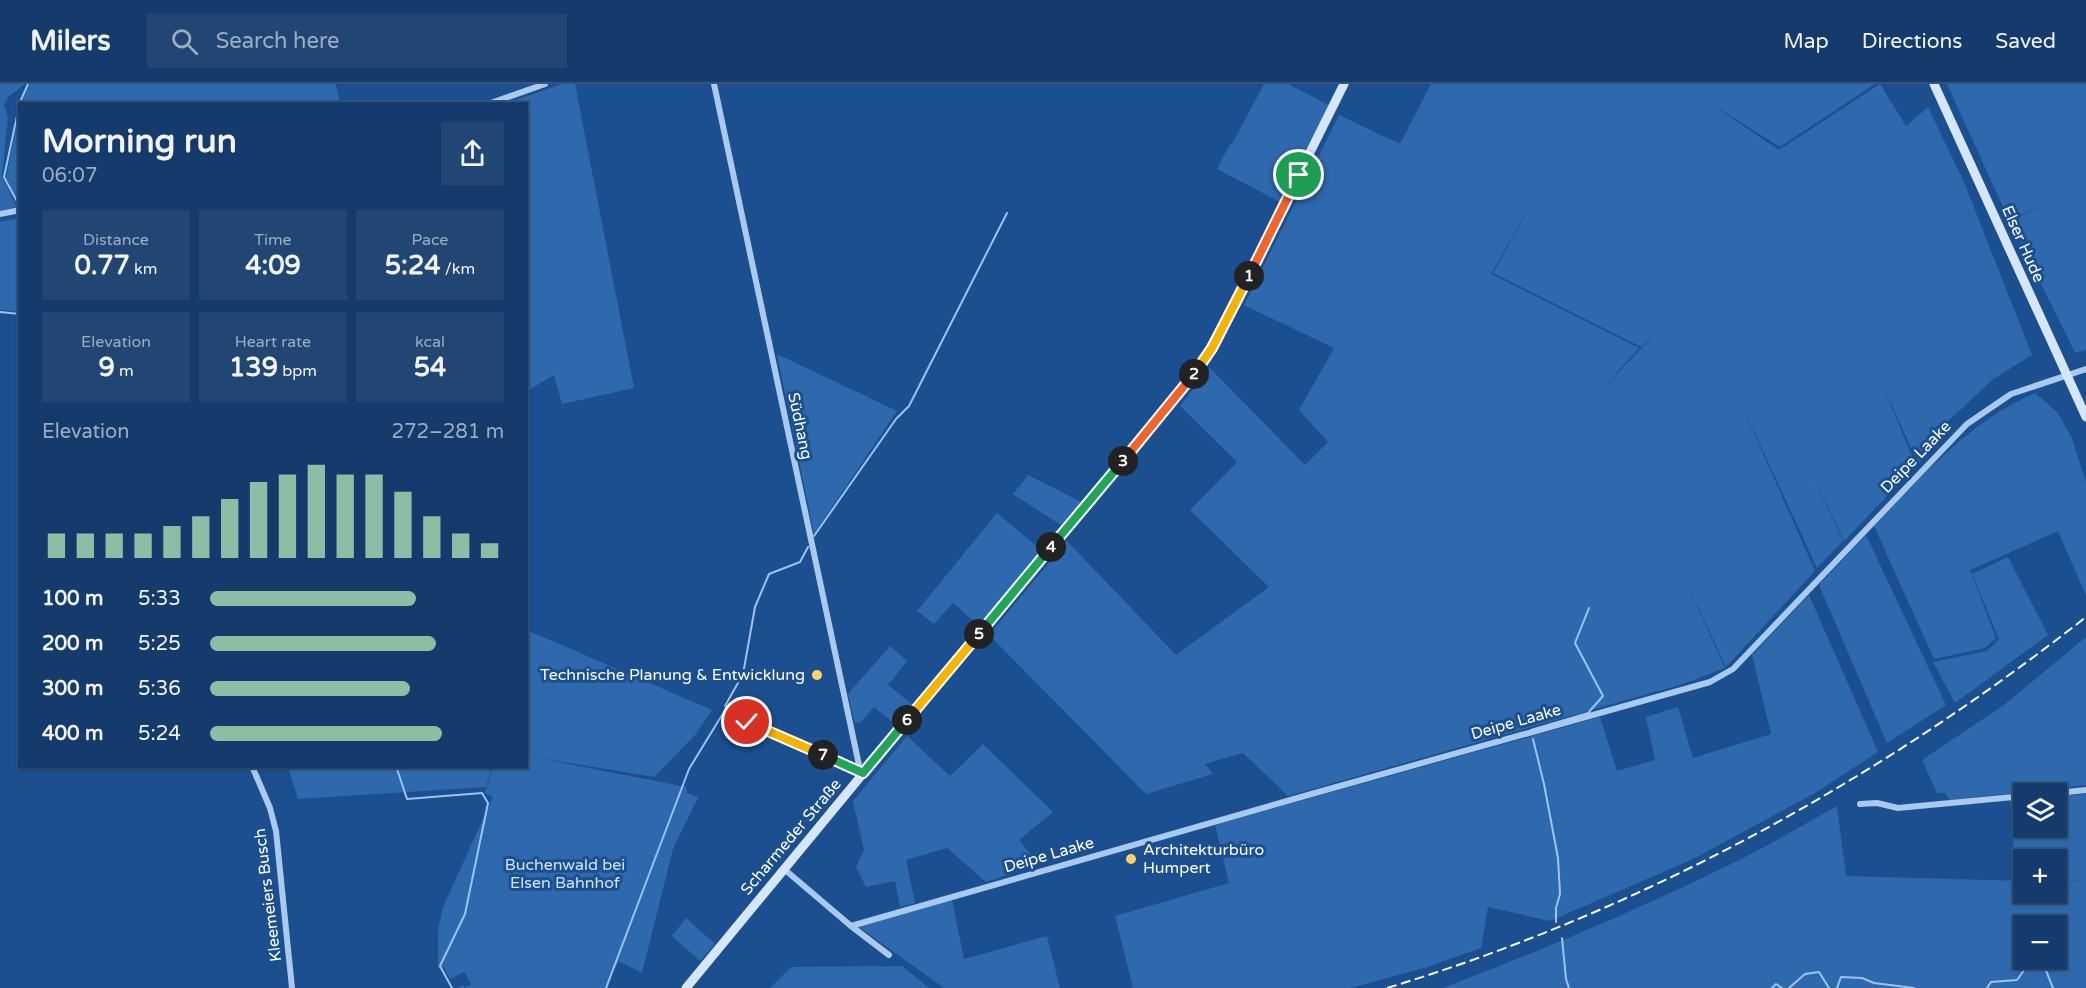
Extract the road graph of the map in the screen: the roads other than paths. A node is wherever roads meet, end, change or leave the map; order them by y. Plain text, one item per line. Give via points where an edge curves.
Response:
1 (545, 84) edge
2 (714, 84) edge
3 (1344, 84) edge
4 (1934, 84) edge
5 (494, 102) edge
6 (18, 210) edge
7 (0, 214) edge
8 (2086, 369) edge
9 (2066, 375) junction
10 (2086, 417) edge
11 (747, 722) dead end
12 (253, 768) edge
13 (863, 773) junction
14 (2086, 790) edge
15 (2067, 792) edge
16 (2013, 797) edge
17 (1860, 804) dead end
18 (784, 869) junction
19 (851, 926) junction
20 (890, 955) dead end
21 (292, 988) edge
22 (686, 988) edge

1 - 5 street
2 - 13 street, Südhang
3 - 13 street, Scharmeder Straße via 1202,363
4 - 9 street, Elser Hude
6 - 7 street
8 - 9 street, Deipe Laake
9 - 10 street, Elser Hude
9 - 19 street, Deipe Laake via 2011,394 1967,424 1733,669 1710,682
11 - 13 street
12 - 21 street, Kleemeiers Busch via 276,831
13 - 18 street, Scharmeder Straße
14 - 15 street
16 - 17 street via 1898,808
18 - 19 street
18 - 22 street, Scharmeder Straße
19 - 20 street

